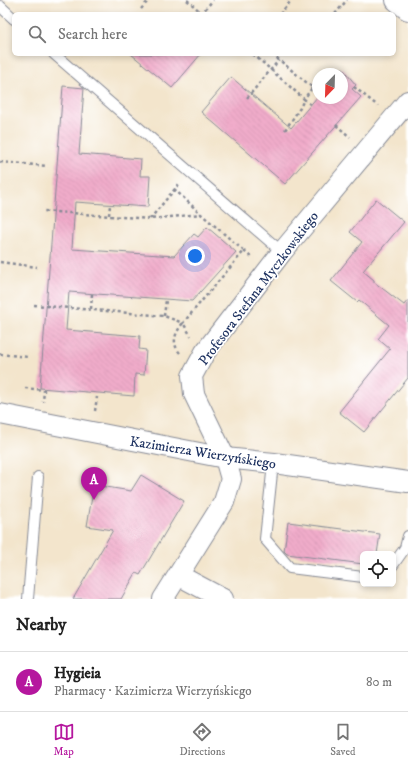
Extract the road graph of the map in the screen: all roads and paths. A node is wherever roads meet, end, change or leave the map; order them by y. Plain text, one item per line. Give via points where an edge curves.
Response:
1 (149, 0) edge
2 (187, 0) edge
3 (213, 0) edge
4 (288, 0) edge
5 (347, 0) edge
6 (397, 0) edge
7 (0, 6) edge
8 (141, 9) dead end
9 (408, 9) edge
10 (200, 12) edge
11 (204, 12) edge
12 (282, 12) edge
13 (337, 12) edge
14 (12, 17) edge
15 (56, 56) edge
16 (255, 56) edge
17 (274, 56) edge
18 (279, 60) junction
19 (271, 70) junction
20 (354, 87) dead end
21 (312, 88) joint
22 (247, 98) dead end
23 (304, 99) junction
24 (408, 101) edge
25 (311, 104) dead end
26 (383, 110) dead end
27 (336, 125) dead end
28 (284, 130) dead end
29 (353, 140) dead end
30 (0, 162) edge
31 (47, 166) dead end
32 (110, 204) dead end
33 (43, 211) dead end
34 (201, 214) junction
35 (109, 215) junction
36 (150, 219) junction
37 (282, 252) junction
38 (0, 262) edge
39 (37, 266) dead end
40 (92, 294) dead end
41 (166, 300) dead end
42 (34, 305) dead end
43 (91, 309) junction
44 (164, 316) junction
45 (183, 323) junction
46 (194, 340) dead end
47 (0, 354) edge
48 (182, 356) dead end
49 (28, 357) dead end
50 (25, 388) dead end
51 (44, 390) dead end
52 (97, 397) dead end
53 (0, 414) edge
54 (94, 416) dead end
55 (225, 458) junction
56 (272, 474) dead end
57 (38, 477) dead end
58 (408, 482) edge
59 (408, 536) edge
60 (396, 561) edge
61 (178, 575) junction
62 (360, 577) edge
63 (28, 599) edge
64 (163, 599) edge
65 (223, 599) edge

1 - 8 path
2 - 10 path
3 - 11 path
4 - 12 path via 290,2
5 - 13 path
6 - 9 street
7 - 14 lane
15 - 37 lane
16 - 19 path
17 - 18 path
18 - 19 path
18 - 21 path
19 - 22 path
19 - 23 path
20 - 26 path
21 - 23 path
23 - 25 path
23 - 28 path
24 - 37 street, Profesora Stefana Myczkowskiego
27 - 29 path
30 - 31 path
32 - 35 path
33 - 35 path
34 - 36 path
34 - 36 path via 174,189
34 - 45 path via 244,251
35 - 36 path
37 - 55 street, Profesora Stefana Myczkowskiego via 205,352 192,376 194,394
38 - 39 path
40 - 43 path
41 - 44 path
42 - 43 path
43 - 44 path
44 - 45 path
45 - 46 path
45 - 48 path via 175,336 174,344
47 - 49 path
50 - 51 path
52 - 54 path
53 - 55 street, Kazimierza Wierzyńskiego
55 - 58 street, Kazimierza Wierzyńskiego
55 - 61 street, Profesora Stefana Myczkowskiego via 231,479 224,502
56 - 62 lane via 265,539 270,545 290,568
57 - 63 lane
59 - 60 lane via 406,548
61 - 64 street, Profesora Stefana Myczkowskiego
61 - 65 street

